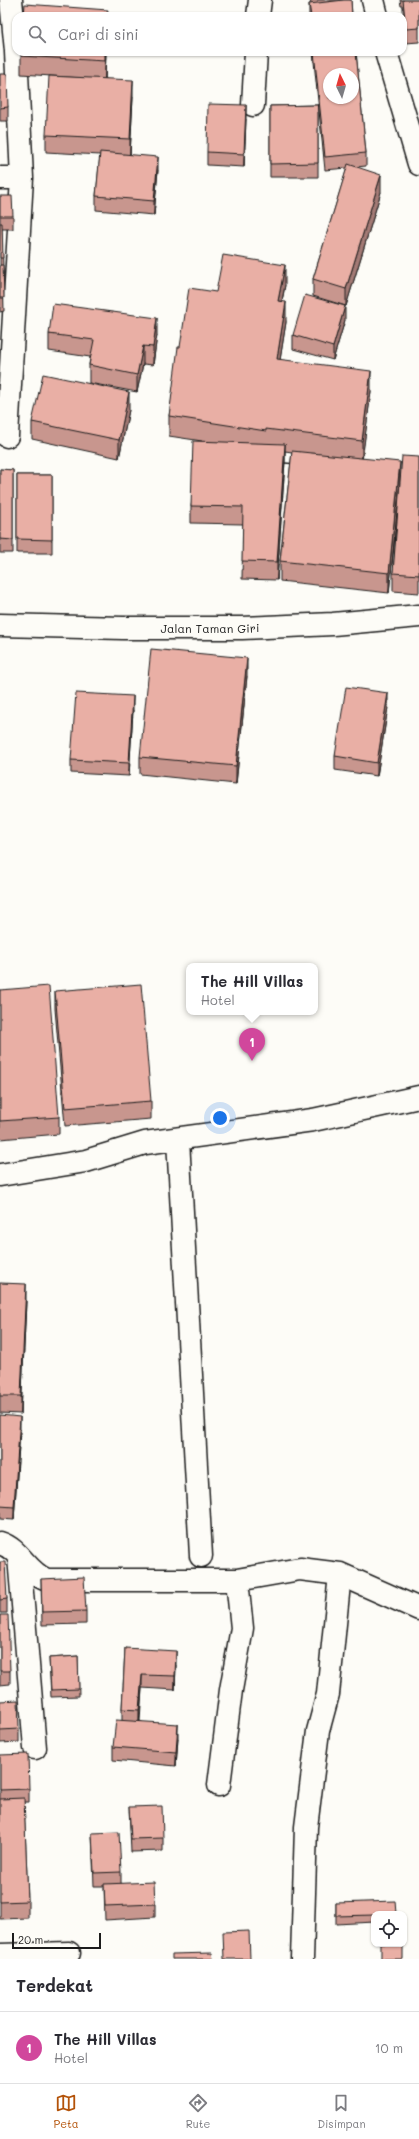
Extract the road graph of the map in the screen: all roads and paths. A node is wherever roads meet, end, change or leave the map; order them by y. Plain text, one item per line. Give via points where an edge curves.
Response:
1 (12, 0) edge
2 (260, 0) edge
3 (373, 0) edge
4 (13, 12) edge
5 (258, 12) edge
6 (376, 12) edge
7 (16, 56) edge
8 (256, 56) edge
9 (387, 56) edge
10 (253, 105) dead end
11 (419, 164) edge
12 (0, 178) edge
13 (22, 178) junction
14 (7, 436) dead end
15 (258, 454) edge
16 (320, 459) edge
17 (419, 616) edge
18 (0, 624) edge
19 (419, 1097) edge
20 (178, 1140) junction
21 (0, 1176) edge
22 (0, 1543) edge
23 (201, 1556) dead end
24 (19, 1557) junction
25 (340, 1574) junction
26 (237, 1580) junction
27 (419, 1609) edge
28 (34, 1748) dead end
29 (219, 1785) dead end
30 (69, 1953) dead end
31 (0, 1955) edge
32 (302, 1959) edge

1 - 4 street
2 - 5 street
3 - 6 street
7 - 13 street
8 - 10 street
9 - 11 street
12 - 13 street
13 - 14 street
15 - 16 lane
17 - 18 street, Jalan Taman Giri via 333,624 242,628
19 - 20 street via 313,1120
20 - 21 street via 145,1143 86,1160
20 - 23 street
22 - 24 street via 9,1547
24 - 26 street via 38,1577 47,1580
24 - 28 street
25 - 26 street via 300,1569
25 - 27 street
25 - 32 street via 328,1694 318,1730 306,1827
26 - 29 street via 242,1628
30 - 31 street

